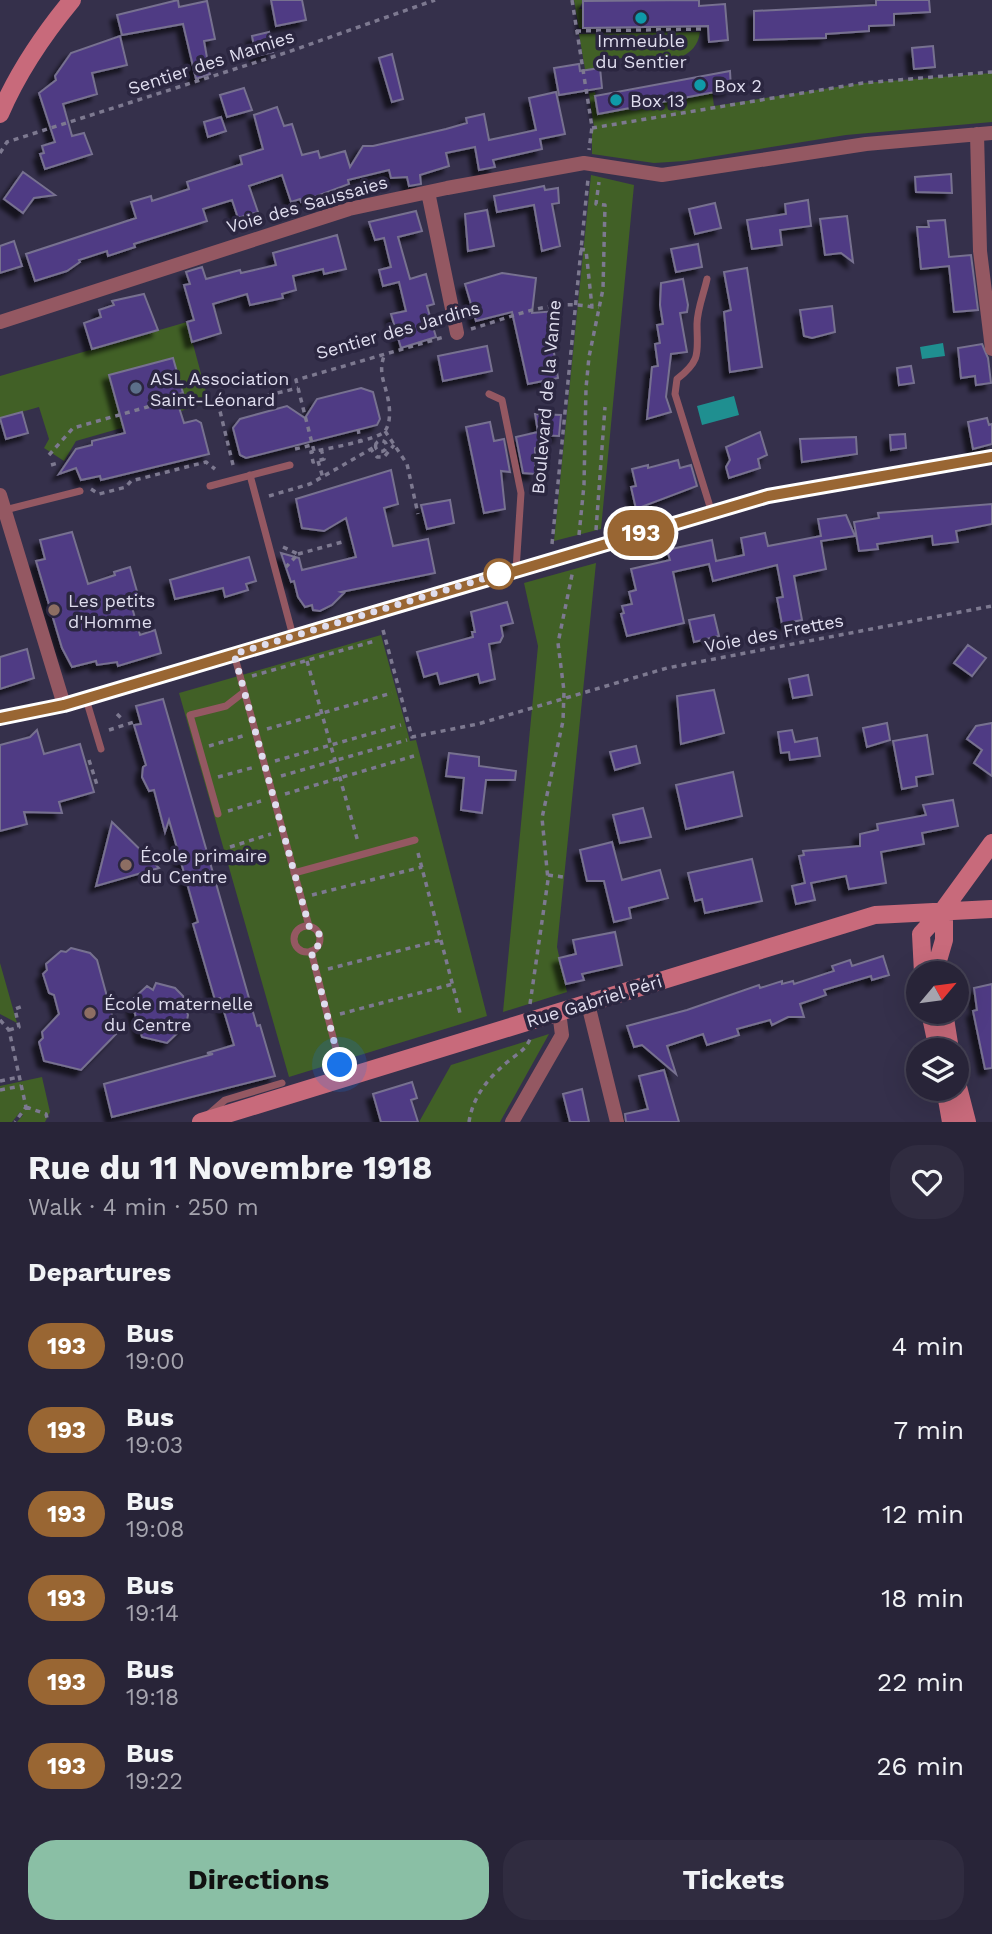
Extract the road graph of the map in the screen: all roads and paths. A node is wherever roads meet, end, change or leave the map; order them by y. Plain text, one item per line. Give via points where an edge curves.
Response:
1 (72, 0) edge
2 (435, 0) edge
3 (572, 0) edge
4 (703, 29) dead end
5 (576, 31) junction
6 (992, 72) edge
7 (0, 114) edge
8 (985, 134) edge
9 (0, 153) edge
10 (595, 169) junction
11 (428, 192) junction
12 (580, 249) junction
13 (707, 279) dead end
14 (574, 304) junction
15 (592, 307) junction
16 (600, 307) junction
17 (0, 322) edge
18 (457, 333) junction
19 (992, 349) edge
20 (384, 356) junction
21 (298, 388) junction
22 (488, 394) dead end
23 (171, 397) dead end
24 (605, 407) dead end
25 (358, 429) dead end
26 (385, 430) junction
27 (360, 440) junction
28 (394, 444) junction
29 (312, 445) junction
30 (376, 446) dead end
31 (370, 448) junction
32 (295, 449) dead end
33 (321, 449) junction
34 (314, 451) junction
35 (48, 455) dead end
36 (992, 457) edge
37 (312, 458) junction
38 (305, 460) dead end
39 (318, 461) junction
40 (58, 463) dead end
41 (290, 464) dead end
42 (51, 465) dead end
43 (233, 465) dead end
44 (215, 469) dead end
45 (250, 475) junction
46 (323, 478) junction
47 (210, 486) dead end
48 (84, 490) joint
49 (263, 497) dead end
50 (2, 509) edge
51 (712, 513) junction
52 (418, 514) dead end
53 (596, 533) dead end
54 (346, 541) dead end
55 (578, 541) dead end
56 (554, 549) dead end
57 (298, 554) dead end
58 (574, 563) dead end
59 (516, 570) junction
60 (992, 606) edge
61 (383, 630) dead end
62 (293, 636) junction
63 (375, 641) dead end
64 (234, 654) junction
65 (307, 661) junction
66 (241, 680) junction
67 (244, 692) junction
68 (392, 693) dead end
69 (564, 697) junction
70 (86, 699) junction
71 (64, 705) junction
72 (321, 713) junction
73 (117, 714) dead end
74 (0, 718) edge
75 (124, 721) dead end
76 (401, 725) dead end
77 (255, 733) junction
78 (407, 740) dead end
79 (330, 745) junction
80 (101, 749) dead end
81 (200, 749) junction
82 (414, 756) dead end
83 (89, 760) dead end
84 (335, 761) junction
85 (264, 764) junction
86 (340, 778) junction
87 (209, 780) junction
88 (268, 780) junction
89 (98, 788) dead end
90 (274, 798) junction
91 (219, 814) joint
92 (283, 831) junction
93 (415, 840) joint
94 (992, 843) edge
95 (230, 846) dead end
96 (361, 855) junction
97 (422, 867) junction
98 (294, 873) junction
99 (548, 875) junction
100 (564, 877) dead end
101 (301, 897) junction
102 (944, 909) junction
103 (992, 909) edge
104 (309, 926) junction
105 (441, 940) junction
106 (311, 951) junction
107 (922, 961) edge
108 (938, 961) edge
109 (316, 972) junction
110 (453, 984) junction
111 (588, 1004) junction
112 (23, 1006) dead end
113 (530, 1010) dead end
114 (559, 1012) junction
115 (460, 1013) dead end
116 (328, 1017) junction
117 (0, 1020) edge
118 (9, 1030) junction
119 (530, 1033) dead end
120 (19, 1077) junction
121 (344, 1079) junction
122 (0, 1081) edge
123 (282, 1083) dead end
124 (21, 1086) junction
125 (0, 1090) edge
126 (947, 1101) edge
127 (962, 1101) edge
128 (26, 1107) junction
129 (15, 1122) edge
130 (48, 1122) edge
131 (201, 1122) edge
132 (469, 1122) edge
133 (512, 1122) edge
134 (617, 1122) edge
135 (951, 1122) edge
136 (967, 1122) edge

1 - 7 street via 45,33
2 - 9 path, Sentier des Mamies via 7,142
3 - 5 path
4 - 5 path
5 - 6 path via 592,127 863,83
8 - 10 street, Voie des Saussaies via 866,144 662,175
8 - 19 street via 980,251
10 - 11 street, Voie des Saussaies
10 - 12 path, Boulevard de la Vanne
10 - 16 path via 596,204 605,205
11 - 17 street, Voie des Saussaies via 349,209
11 - 18 street
12 - 14 path, Boulevard de la Vanne
12 - 15 path via 586,250
13 - 51 lane via 696,322 699,345 694,365 677,379 675,394
14 - 15 path, Sentier des Jardins
14 - 18 path, Sentier des Jardins via 542,308
14 - 56 path, Boulevard de la Vanne
15 - 16 path, Sentier des Jardins
16 - 55 path via 589,357
18 - 20 path, Sentier des Jardins
20 - 21 path, Sentier des Jardins via 296,380
20 - 26 path via 380,373 390,409
21 - 29 path
21 - 43 path, Sentier des Jardins via 219,407
22 - 59 lane via 502,400 521,488
23 - 35 path via 73,428
24 - 53 path
25 - 27 path
26 - 27 path
26 - 28 path
27 - 33 path
28 - 31 path via 384,457 377,457
28 - 52 path via 407,464
29 - 32 path
29 - 34 path
30 - 31 path
31 - 46 path
33 - 34 path
33 - 39 path via 324,459
34 - 37 path
36 - 51 street via 768,496
37 - 38 path
37 - 39 path
39 - 46 path
40 - 42 path
41 - 45 lane
44 - 48 path via 206,462 99,494
45 - 47 lane
45 - 62 lane
46 - 49 path
48 - 50 lane
50 - 71 street
51 - 59 street
54 - 57 path
58 - 69 path via 558,643
59 - 62 street
60 - 69 path, Voie des Frettes via 667,668
61 - 69 path, Voie des Frettes via 412,737 478,724
62 - 64 street
63 - 65 path
64 - 66 lane
64 - 70 street
65 - 66 path
65 - 72 path
66 - 67 lane
67 - 77 lane
67 - 81 lane via 226,706 190,715
68 - 72 path
69 - 99 path via 542,817
70 - 71 street
70 - 80 lane
71 - 74 street
72 - 77 path
72 - 79 path
73 - 75 path
76 - 79 path
77 - 81 path
77 - 85 lane
78 - 84 path
79 - 84 path
79 - 85 path
81 - 87 lane
82 - 86 path
83 - 89 path
84 - 86 path
84 - 88 path
85 - 87 path
85 - 88 lane
86 - 90 path
86 - 96 path
87 - 91 lane
88 - 90 lane
90 - 91 path
90 - 92 lane
92 - 95 path
92 - 98 lane
93 - 96 lane
93 - 97 path
94 - 102 street
96 - 98 lane
97 - 101 path
97 - 105 path
98 - 101 lane
99 - 100 path
99 - 113 path
101 - 104 lane
102 - 103 street, Rue Gabriel Péri
102 - 107 street via 921,934
102 - 108 street via 944,940
102 - 111 street, Rue Gabriel Péri via 875,915
104 - 106 lane via 320,938
104 - 106 lane via 299,929 294,939 301,950
105 - 109 path
105 - 110 path
106 - 109 lane
109 - 116 lane
110 - 115 path
110 - 116 path
111 - 114 street, Rue Gabriel Péri
111 - 134 street
112 - 118 path via 15,1009 19,1027
114 - 121 street, Rue Gabriel Péri
114 - 133 street via 562,1035
116 - 121 lane
117 - 118 path
118 - 120 path
119 - 132 path via 528,1044 477,1095
120 - 122 path
120 - 124 path
121 - 131 street, Rue Gabriel Péri
123 - 131 lane via 225,1100
124 - 125 path
124 - 128 path
126 - 135 street
127 - 136 street
128 - 129 path
128 - 130 path via 46,1114

